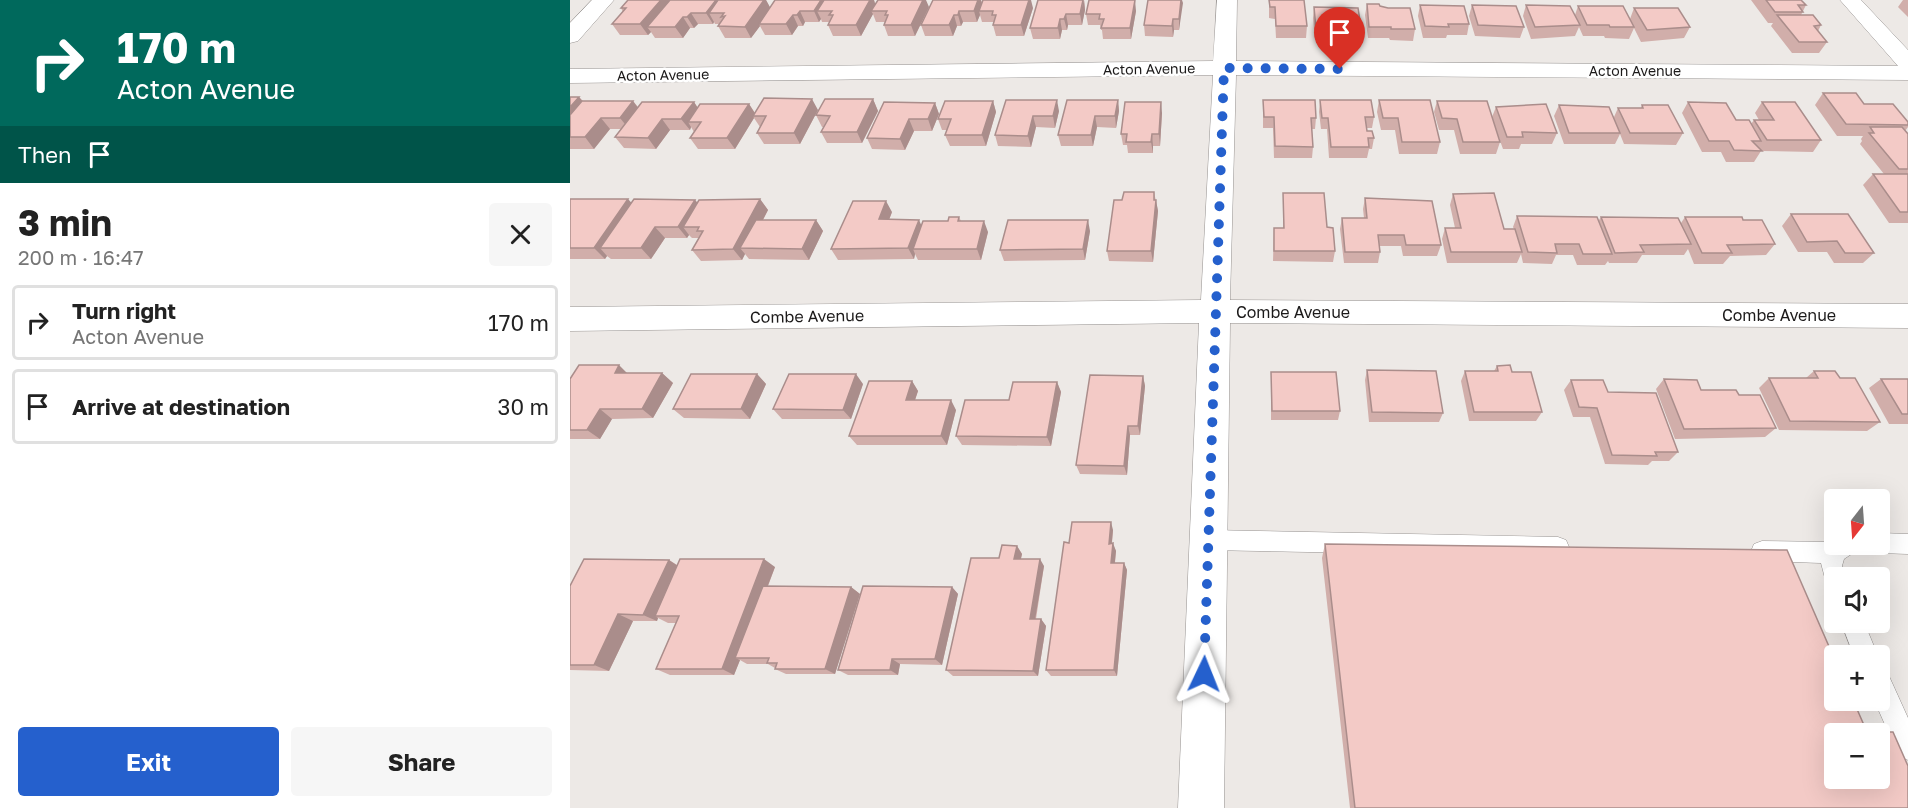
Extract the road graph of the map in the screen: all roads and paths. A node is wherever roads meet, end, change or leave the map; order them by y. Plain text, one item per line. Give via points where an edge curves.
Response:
1 (604, 0) edge
2 (1227, 0) edge
3 (1851, 0) edge
4 (570, 36) edge
5 (1908, 63) edge
6 (1224, 68) junction
7 (1908, 73) edge
8 (570, 76) edge
9 (1215, 311) junction
10 (1908, 316) edge
11 (570, 319) edge
12 (1208, 540) junction
13 (1890, 543) edge
14 (1908, 544) edge
15 (1583, 548) edge
16 (1824, 549) edge
17 (1739, 551) edge
18 (1890, 707) edge
19 (1908, 747) edge
20 (1201, 808) edge

1 - 4 street
2 - 6 street
3 - 5 street
6 - 7 street, Acton Avenue
6 - 8 street, Acton Avenue
6 - 9 street
9 - 10 street, Combe Avenue
9 - 11 street, Combe Avenue
9 - 12 street
12 - 15 lane
12 - 20 street
13 - 14 lane
16 - 17 lane
18 - 19 lane

